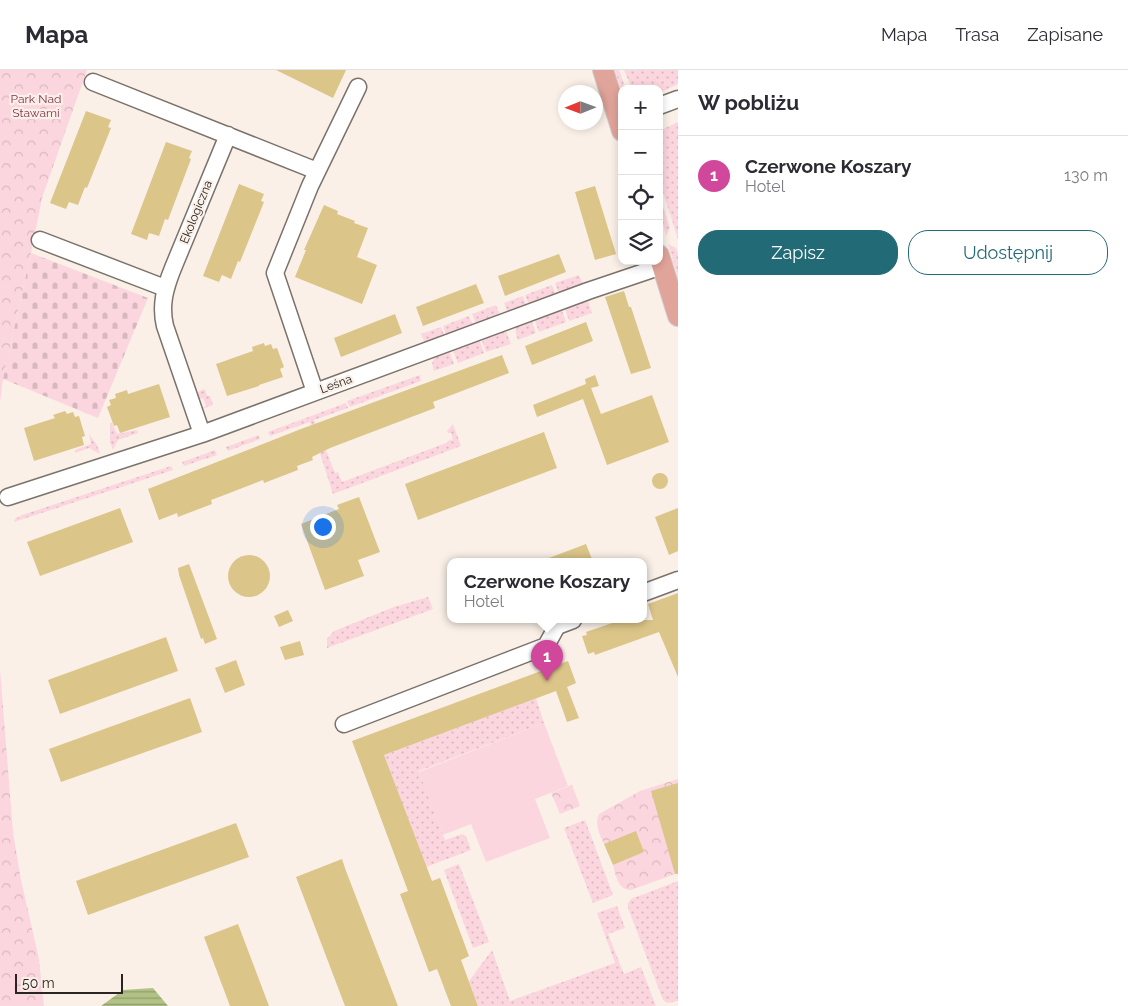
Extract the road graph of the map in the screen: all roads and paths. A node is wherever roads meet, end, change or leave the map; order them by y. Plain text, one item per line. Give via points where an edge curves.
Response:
1 (603, 70) edge
2 (93, 82) dead end
3 (358, 87) dead end
4 (678, 99) edge
5 (663, 105) edge
6 (618, 114) edge
7 (228, 135) junction
8 (317, 171) junction
9 (40, 240) dead end
10 (651, 265) edge
11 (662, 265) edge
12 (165, 288) junction
13 (678, 316) edge
14 (315, 392) junction
15 (202, 434) junction
16 (8, 497) dead end
17 (678, 580) edge
18 (647, 592) edge
19 (565, 623) edge
20 (344, 724) dead end

1 - 6 main road
2 - 7 street
3 - 8 street
4 - 5 street
7 - 8 street
7 - 12 street, Ekologiczna
8 - 14 street via 275,273
9 - 12 street
10 - 14 street, Leśna
11 - 13 main road
12 - 15 street, Ekologiczna via 162,314 165,326
14 - 15 street, Leśna
15 - 16 street, Leśna
17 - 18 street
19 - 20 street via 557,626 546,646

